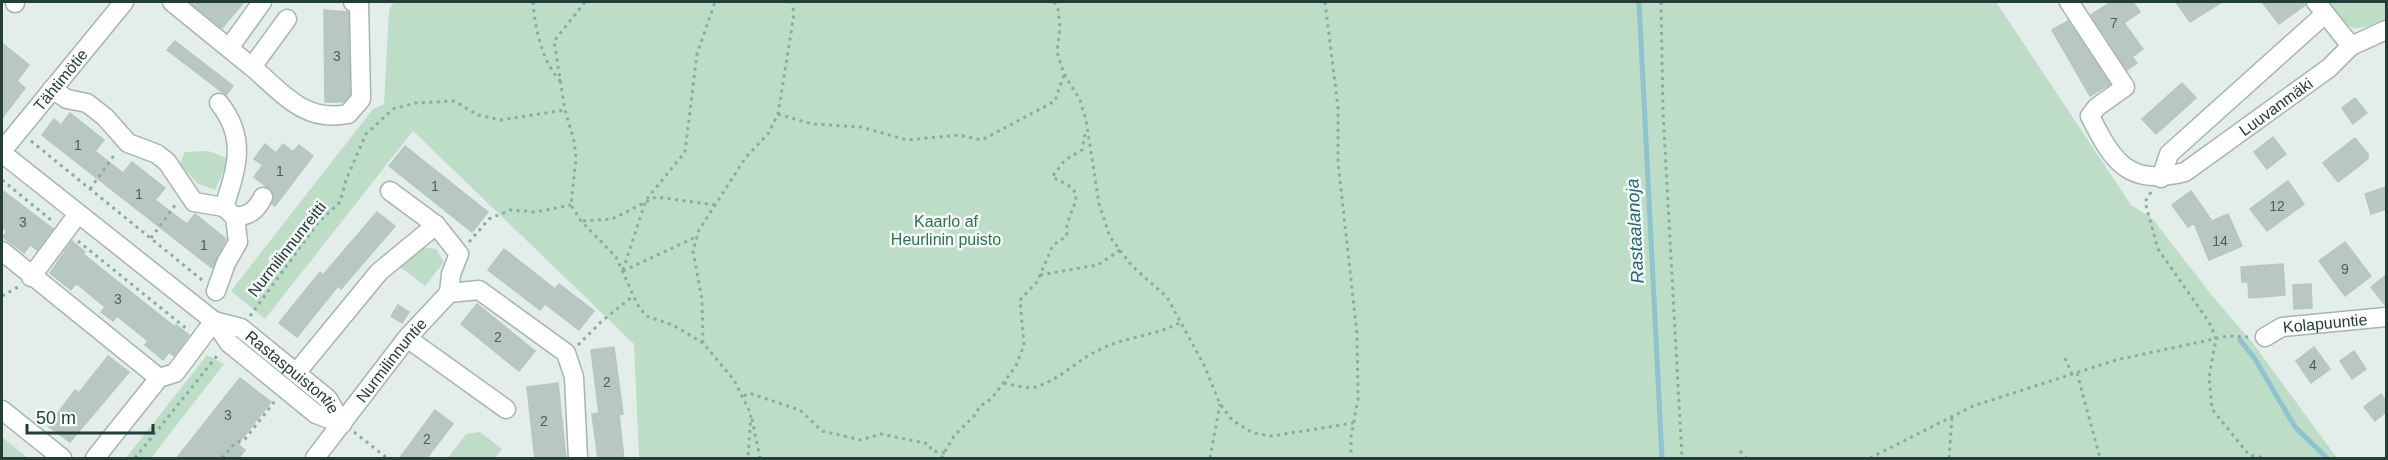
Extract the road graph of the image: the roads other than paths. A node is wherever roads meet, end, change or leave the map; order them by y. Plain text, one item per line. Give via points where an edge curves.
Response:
1 (172, 2) edge
2 (262, 2) edge
3 (353, 2) edge
4 (2069, 2) edge
5 (121, 5) edge
6 (2320, 8) edge
7 (287, 19) dead end
8 (2386, 30) edge
9 (2351, 46) junction
10 (229, 48) junction
11 (252, 67) junction
12 (52, 89) junction
13 (219, 104) dead end
14 (2, 152) edge
15 (2161, 178) junction
16 (390, 191) dead end
17 (263, 197) dead end
18 (229, 212) junction
19 (78, 213) junction
20 (436, 225) junction
21 (2, 251) edge
22 (31, 277) junction
23 (216, 291) road end
24 (449, 293) junction
25 (2386, 317) edge
26 (214, 321) junction
27 (2265, 337) road end
28 (407, 338) junction
29 (296, 373) junction
30 (159, 378) junction
31 (506, 409) dead end
32 (2, 410) edge
33 (348, 427) junction
34 (62, 459) edge
35 (95, 459) edge
36 (315, 459) edge
37 (578, 459) edge

1 - 10 street
2 - 10 street
3 - 11 street via 359,3 361,99 348,114 316,115 299,107
4 - 15 street via 2125,87 2090,116 2099,134 2123,166 2140,176
5 - 12 street, Tähtimötie
6 - 9 street
6 - 15 street via 2169,154
7 - 11 street
8 - 9 street, Luuvanmäki
9 - 15 street, Luuvanmäki via 2329,68 2185,172
10 - 11 street
12 - 14 street, Tähtimötie
12 - 18 street via 67,99 87,103 125,140 157,154 167,162 194,202
13 - 18 street via 229,116 237,137
14 - 19 street, Rastaspuistontie
16 - 20 street
17 - 18 street via 250,214
18 - 23 street via 238,242
19 - 22 street
19 - 26 street, Rastaspuistontie
20 - 24 street via 459,254
20 - 29 street via 379,272
21 - 22 street
22 - 30 street
24 - 28 street, Nurmilinnuntie
24 - 37 street via 479,290 567,356 574,377
25 - 27 street, Kolapuuntie via 2283,327
26 - 29 street, Rastaspuistontie via 241,328
26 - 30 street via 175,373
26 - 33 street, Rastaspuistontie via 229,343 316,414
28 - 31 street
28 - 33 street, Nurmilinnuntie
29 - 33 street, Rastaspuistontie via 328,399
30 - 35 street
32 - 34 street
33 - 36 street, Nurmilinnuntie

